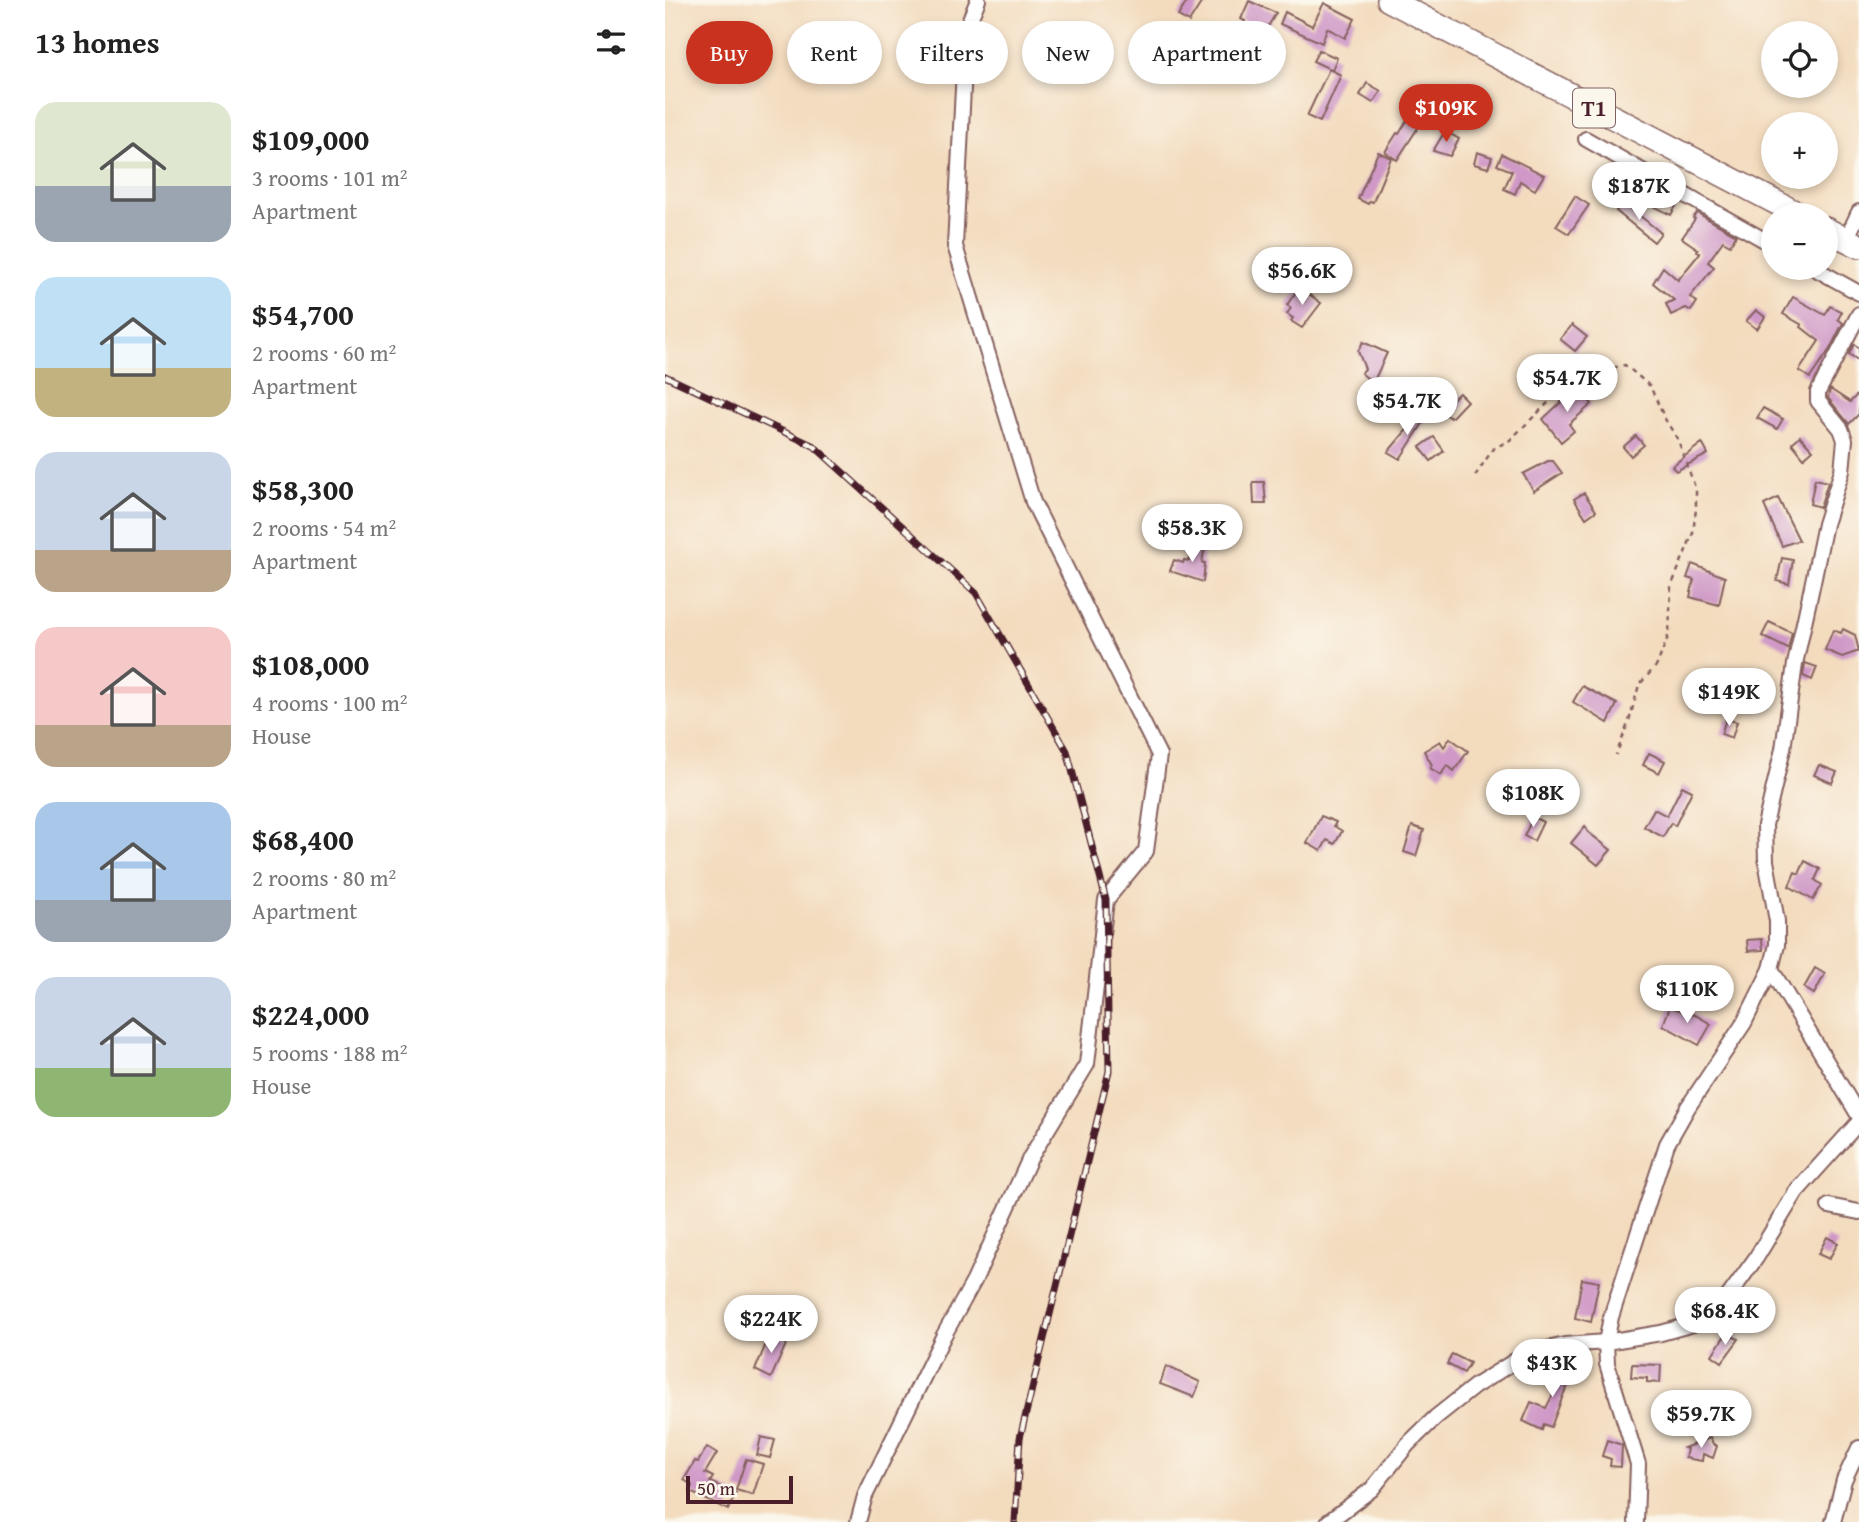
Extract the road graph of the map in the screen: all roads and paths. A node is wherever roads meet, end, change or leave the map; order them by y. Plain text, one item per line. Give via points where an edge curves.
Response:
1 (978, 0) edge
2 (1388, 0) edge
3 (1586, 139) dead end
4 (1777, 203) edge
5 (1859, 212) edge
6 (1761, 238) edge
7 (1853, 243) edge
8 (1836, 280) edge
9 (1859, 293) edge
10 (1859, 314) edge
11 (1475, 476) dead end
12 (1616, 755) dead end
13 (1771, 969) junction
14 (1859, 1116) edge
15 (1859, 1122) edge
16 (1829, 1206) dead end
17 (1859, 1212) edge
18 (1606, 1342) junction
19 (1859, 1448) edge
20 (857, 1522) edge
21 (1328, 1522) edge
22 (1636, 1522) edge
23 (1833, 1522) edge

1 - 20 street via 966,29 955,246 1033,502 1159,755 1146,851 1106,900 1087,1064 1030,1158 974,1281 865,1496
2 - 4 highway, T1
3 - 6 street
5 - 7 street
8 - 9 street
10 - 13 street via 1818,392 1818,401 1845,440 1765,825 1777,921
11 - 12 path via 1493,449 1510,440 1552,399 1589,373 1625,365 1650,386 1678,440 1696,490 1693,533 1671,587 1669,634 1657,665 1639,685
13 - 14 street
13 - 18 street via 1744,1023 1667,1144
15 - 18 street via 1796,1192 1725,1301 1693,1324
16 - 17 street
18 - 21 street via 1543,1350 1475,1385 1408,1444 1372,1489
18 - 22 street via 1607,1364 1638,1464
19 - 23 street via 1844,1480

